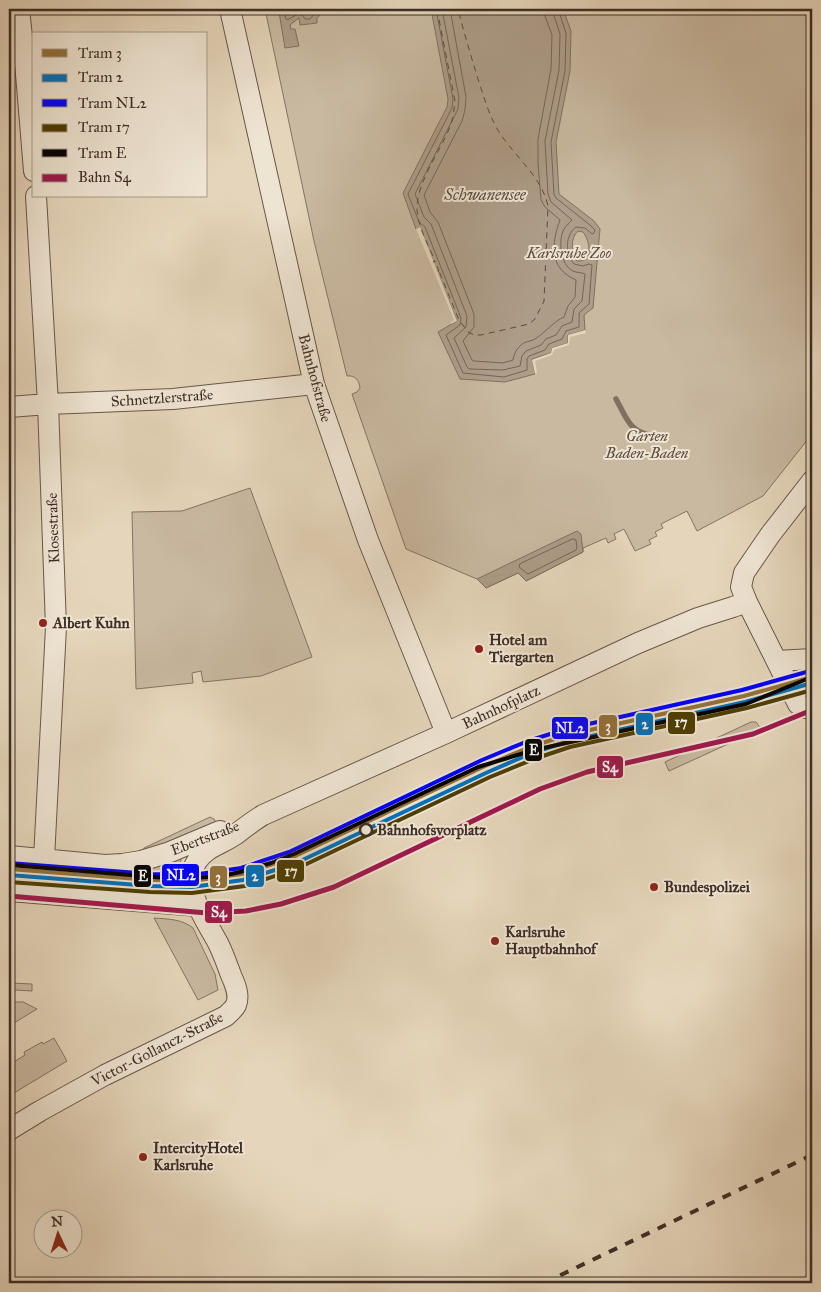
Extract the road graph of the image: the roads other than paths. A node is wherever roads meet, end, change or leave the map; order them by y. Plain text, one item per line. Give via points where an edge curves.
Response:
1 (19, 9) edge
2 (230, 9) edge
3 (32, 147) edge
4 (36, 198) edge
5 (314, 384) junction
6 (48, 404) junction
7 (9, 407) edge
8 (812, 481) edge
9 (747, 602) junction
10 (812, 659) edge
11 (776, 661) junction
12 (808, 708) edge
13 (446, 733) junction
14 (253, 821) junction
15 (9, 856) edge
16 (44, 859) junction
17 (9, 890) edge
18 (198, 906) junction
19 (9, 1130) edge

1 - 3 street
2 - 5 street, Bahnhofstraße
4 - 6 street, Klosestraße
5 - 6 street, Schnetzlerstraße via 173,399
5 - 13 street, Bahnhofstraße via 368,540
6 - 7 street, Schnetzlerstraße
6 - 16 street, Klosestraße via 56,627
8 - 9 street via 744,573 741,587
9 - 11 street
9 - 13 street, Bahnhofplatz via 638,643
10 - 11 street
11 - 12 street via 798,704
13 - 14 street, Bahnhofplatz
14 - 16 street, Ebertstraße via 228,827 141,861 106,865
14 - 18 street, Bahnhofplatz via 204,852 198,860 192,881
15 - 16 street, Ebertstraße
17 - 18 street
18 - 19 street, Victor-Gollancz-Straße via 236,987 236,1006 226,1016 105,1075

